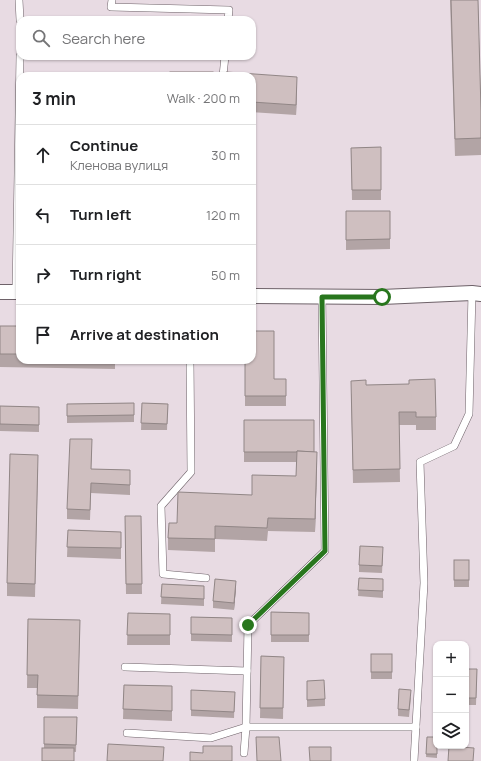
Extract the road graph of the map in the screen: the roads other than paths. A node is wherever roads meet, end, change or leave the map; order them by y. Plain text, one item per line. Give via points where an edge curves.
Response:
1 (20, 0) edge
2 (112, 0) edge
3 (20, 16) edge
4 (228, 16) edge
5 (20, 60) edge
6 (225, 60) edge
7 (20, 72) edge
8 (223, 72) edge
9 (0, 292) edge
10 (16, 292) edge
11 (477, 294) edge
12 (256, 296) edge
13 (322, 297) junction
14 (190, 364) edge
15 (206, 578) dead end
16 (125, 667) dead end
17 (247, 671) junction
18 (246, 727) junction
19 (416, 727) junction
20 (127, 733) dead end
21 (244, 753) dead end
22 (414, 761) edge

1 - 3 lane
2 - 4 lane via 112,7 229,10
5 - 7 lane
6 - 8 lane
9 - 10 street
11 - 13 street
11 - 19 lane via 469,414 454,446 420,462 424,583
12 - 13 street
13 - 17 lane via 325,551 248,625
14 - 15 lane via 191,472 161,506 163,574
16 - 17 lane
17 - 18 lane
18 - 19 lane
18 - 20 lane via 211,738
18 - 21 lane
19 - 22 lane

